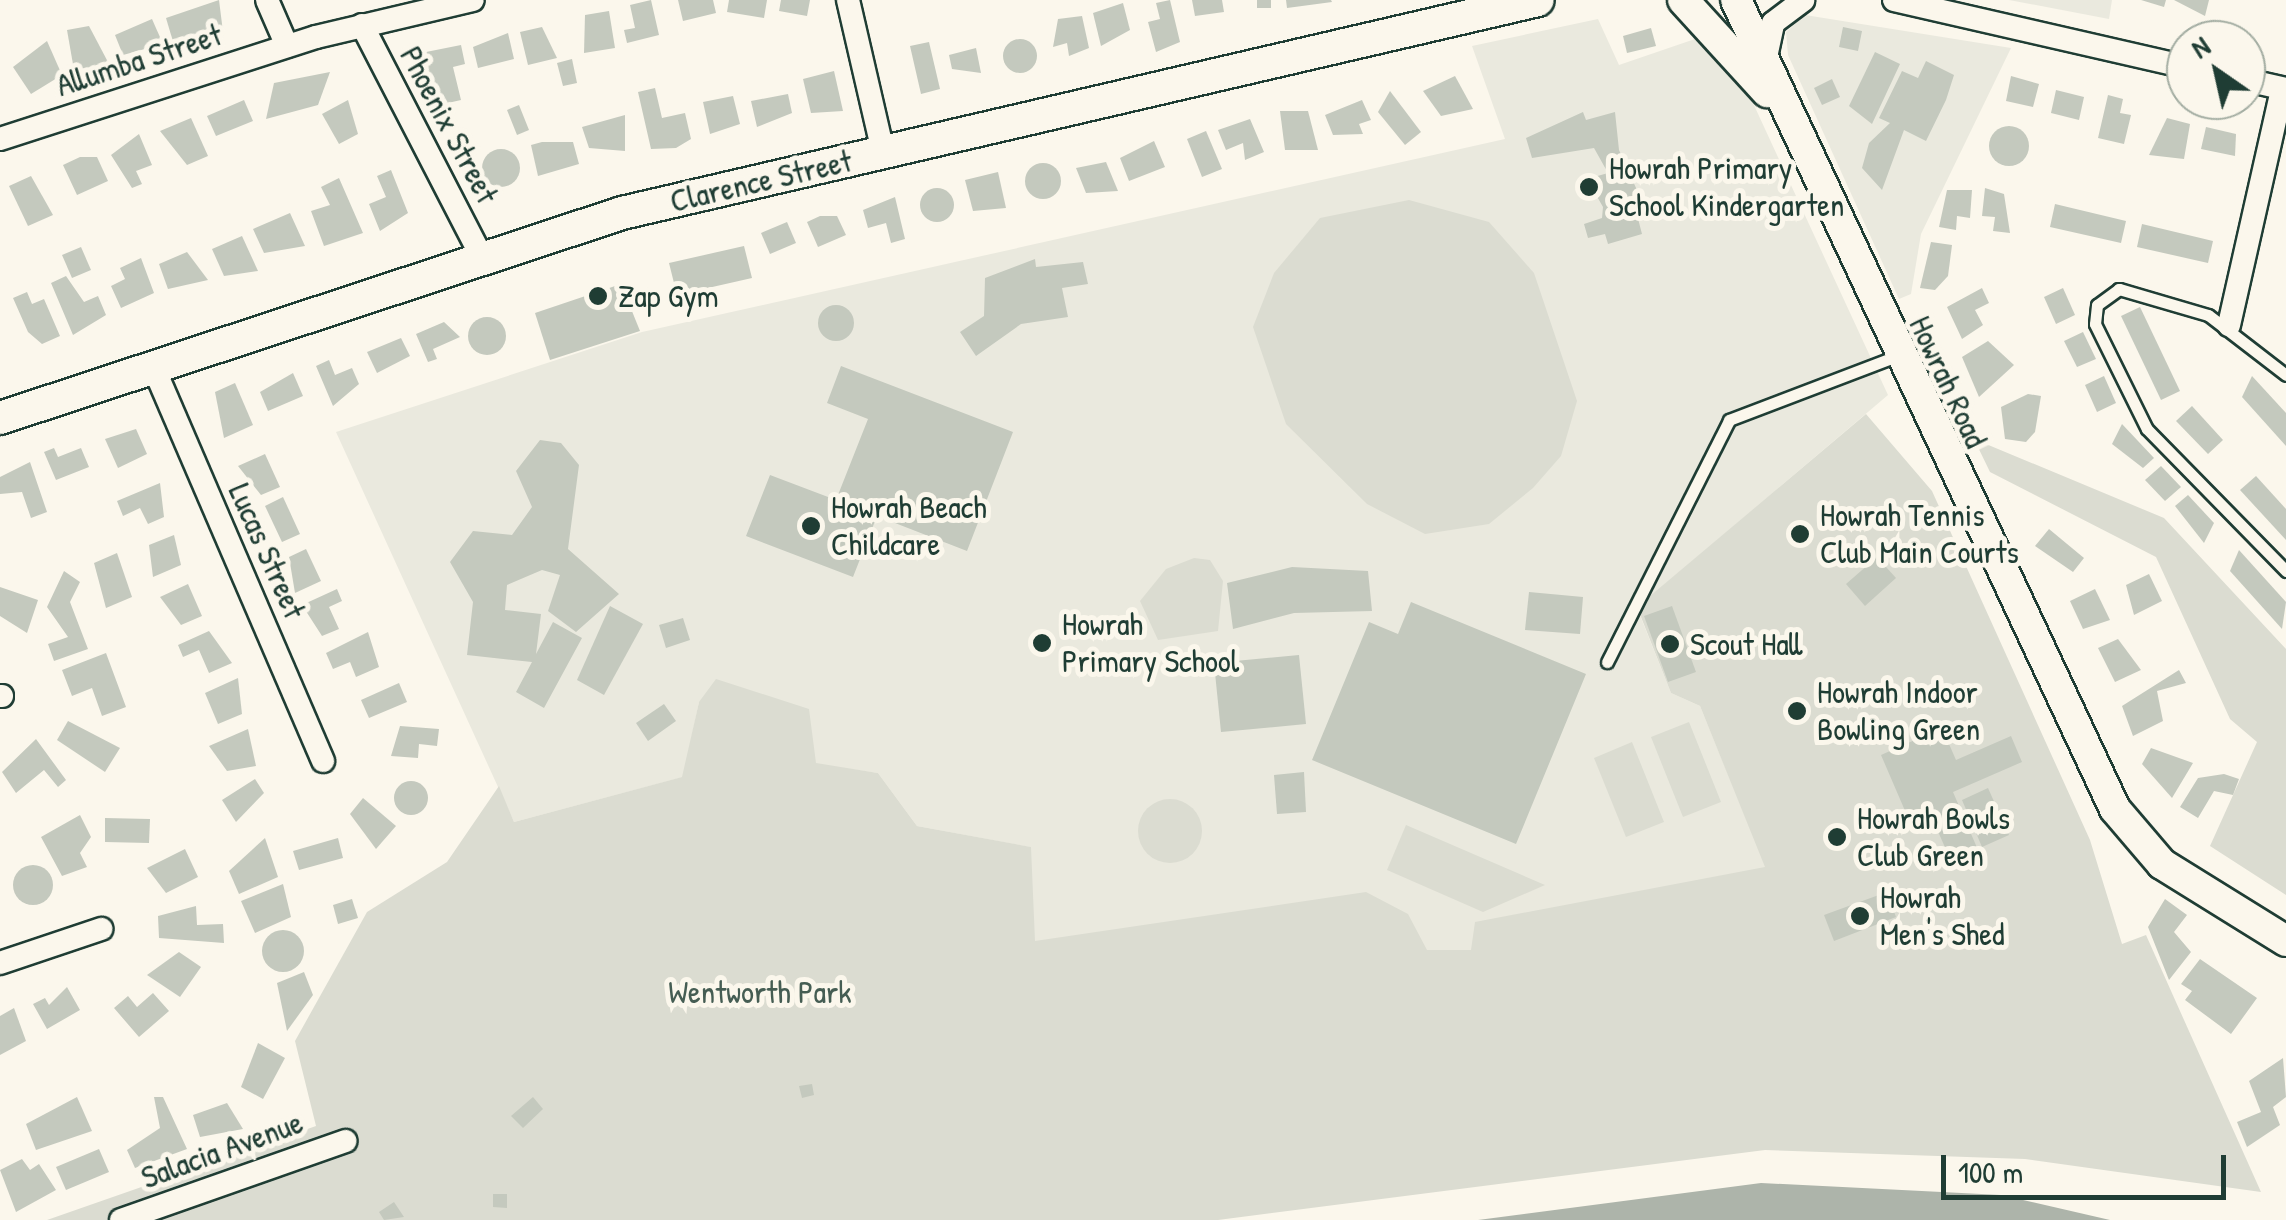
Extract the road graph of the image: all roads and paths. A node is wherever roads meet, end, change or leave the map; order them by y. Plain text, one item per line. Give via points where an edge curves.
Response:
1 (267, 0) edge
2 (473, 0) edge
3 (848, 0) edge
4 (1538, 0) edge
5 (1683, 0) edge
6 (1736, 0) edge
7 (1802, 0) edge
8 (1894, 0) edge
9 (362, 25) junction
10 (287, 46) junction
11 (2166, 61) edge
12 (1765, 62) junction
13 (2284, 89) edge
14 (1787, 118) junction
15 (0, 140) edge
16 (882, 152) junction
17 (480, 254) junction
18 (2229, 325) junction
19 (1897, 356) junction
20 (153, 366) junction
21 (2286, 374) edge
22 (0, 418) edge
23 (2286, 571) edge
24 (1607, 662) dead end
25 (323, 761) dead end
26 (101, 929) dead end
27 (2286, 941) edge
28 (0, 963) edge
29 (345, 1140) dead end
30 (122, 1220) edge

1 - 10 street
2 - 9 street, Allumba Street
3 - 16 street
4 - 16 main road, Clarence Street
5 - 14 street
6 - 12 street, Howrah Road
7 - 12 street via 1773,23
8 - 11 street
9 - 10 street, Allumba Street
9 - 17 street, Phoenix Street
10 - 15 street, Allumba Street
12 - 14 street, Howrah Road
13 - 18 street
14 - 19 street, Howrah Road
16 - 17 main road, Clarence Street
17 - 20 main road, Clarence Street
18 - 21 lane
18 - 23 lane via 2120,289 2100,298 2094,315 2147,429
19 - 24 lane via 1729,420
19 - 27 street, Howrah Road via 2130,832 2162,864
20 - 22 main road, Clarence Street
20 - 25 street, Lucas Street
26 - 28 street
29 - 30 street, Salacia Avenue

